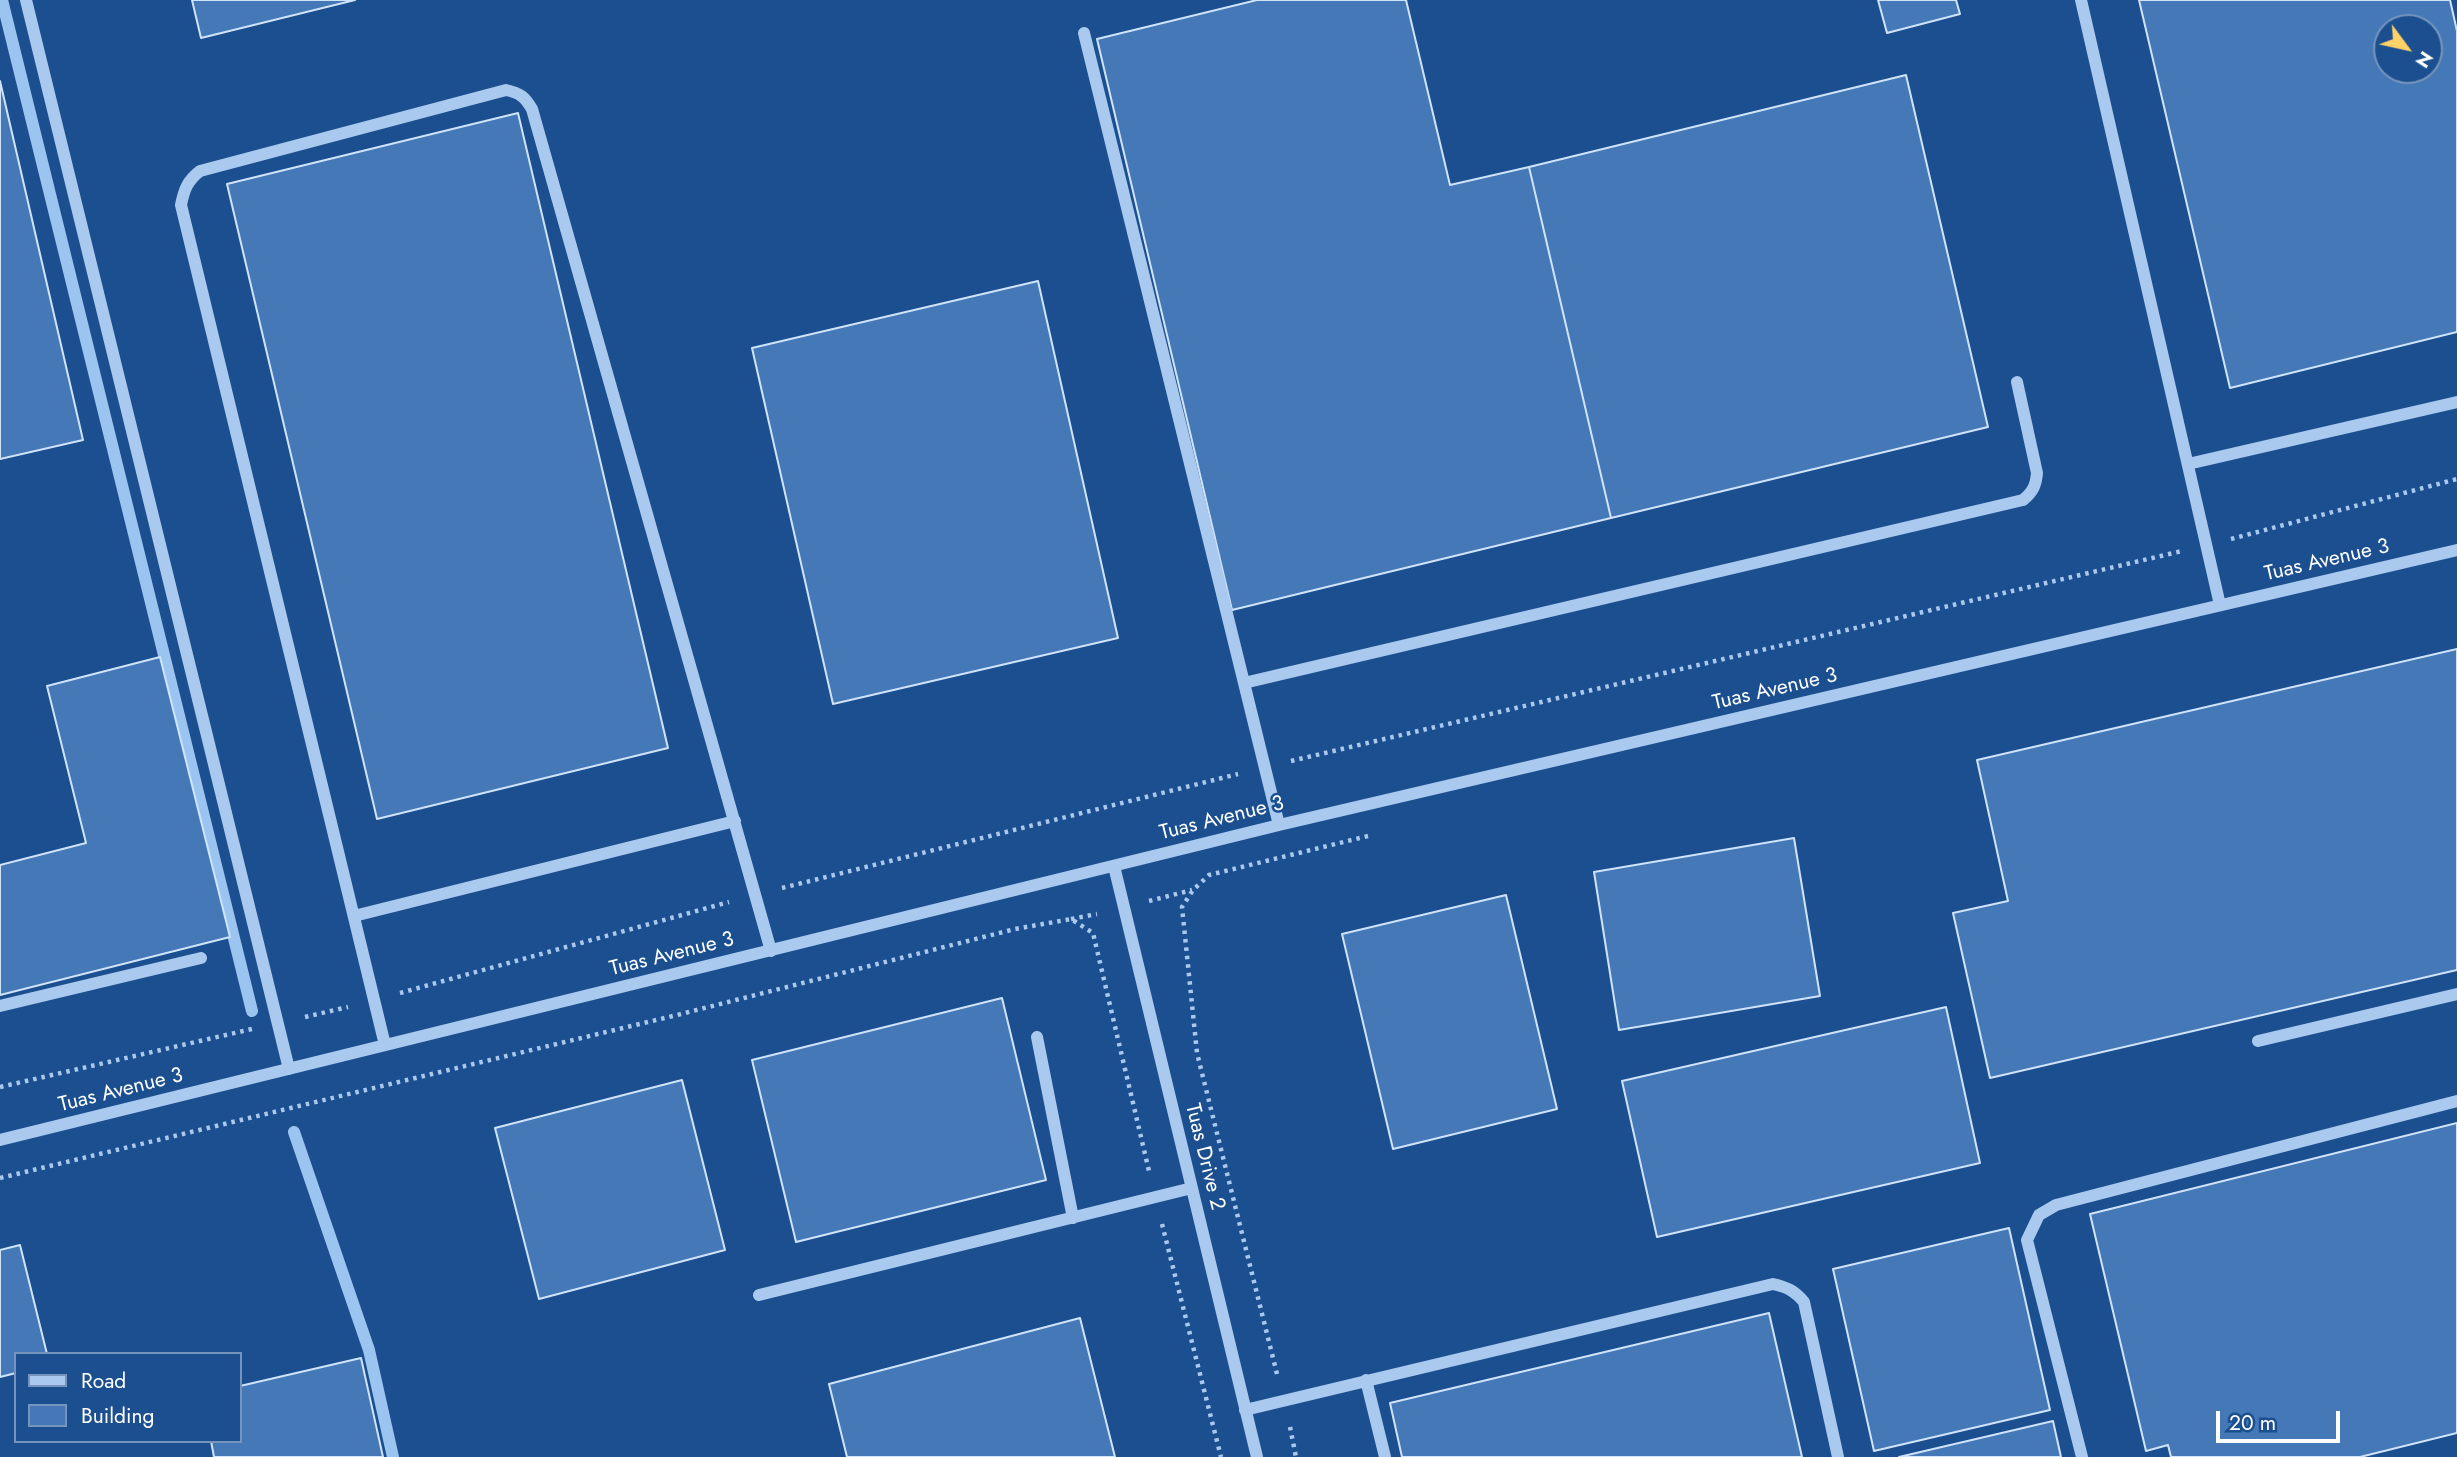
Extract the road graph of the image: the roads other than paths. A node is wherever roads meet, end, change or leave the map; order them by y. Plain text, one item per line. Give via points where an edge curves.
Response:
1 (26, 0) edge
2 (2081, 0) edge
3 (1084, 33) dead end
4 (2017, 382) dead end
5 (2457, 402) edge
6 (2188, 464) junction
7 (2457, 550) edge
8 (2220, 605) junction
9 (1244, 683) junction
10 (735, 821) junction
11 (1279, 825) junction
12 (1114, 866) junction
13 (354, 916) junction
14 (771, 951) junction
15 (201, 958) dead end
16 (2457, 994) edge
17 (0, 1006) edge
18 (1037, 1037) dead end
19 (2259, 1041) dead end
20 (386, 1045) junction
21 (289, 1069) junction
22 (2457, 1101) edge
23 (0, 1140) edge
24 (1192, 1188) junction
25 (1073, 1218) junction
26 (759, 1295) dead end
27 (1366, 1380) junction
28 (1245, 1410) junction
29 (1257, 1457) edge
30 (1385, 1457) edge
31 (1838, 1457) edge
32 (2082, 1457) edge

1 - 21 street
2 - 6 street
3 - 9 street
4 - 9 street via 2037,473 2031,494 2023,500
5 - 6 street
6 - 8 street
7 - 8 street, Tuas Avenue 3
8 - 11 street, Tuas Avenue 3
9 - 11 street
10 - 13 street
10 - 13 street via 532,109 526,98 506,90 200,171 190,178 181,205
10 - 14 street
11 - 12 street, Tuas Avenue 3
12 - 14 street, Tuas Avenue 3
12 - 24 street, Tuas Drive 2
13 - 20 street
14 - 20 street, Tuas Avenue 3
15 - 17 street
16 - 19 street
18 - 25 street
20 - 21 street, Tuas Avenue 3
21 - 23 street, Tuas Avenue 3
22 - 32 street via 2056,1205 2039,1215 2027,1240
24 - 25 street
24 - 28 street, Tuas Drive 2
25 - 26 street
27 - 28 street
27 - 30 street
27 - 31 street via 1773,1284 1787,1287 1804,1302
28 - 29 street, Tuas Drive 2

